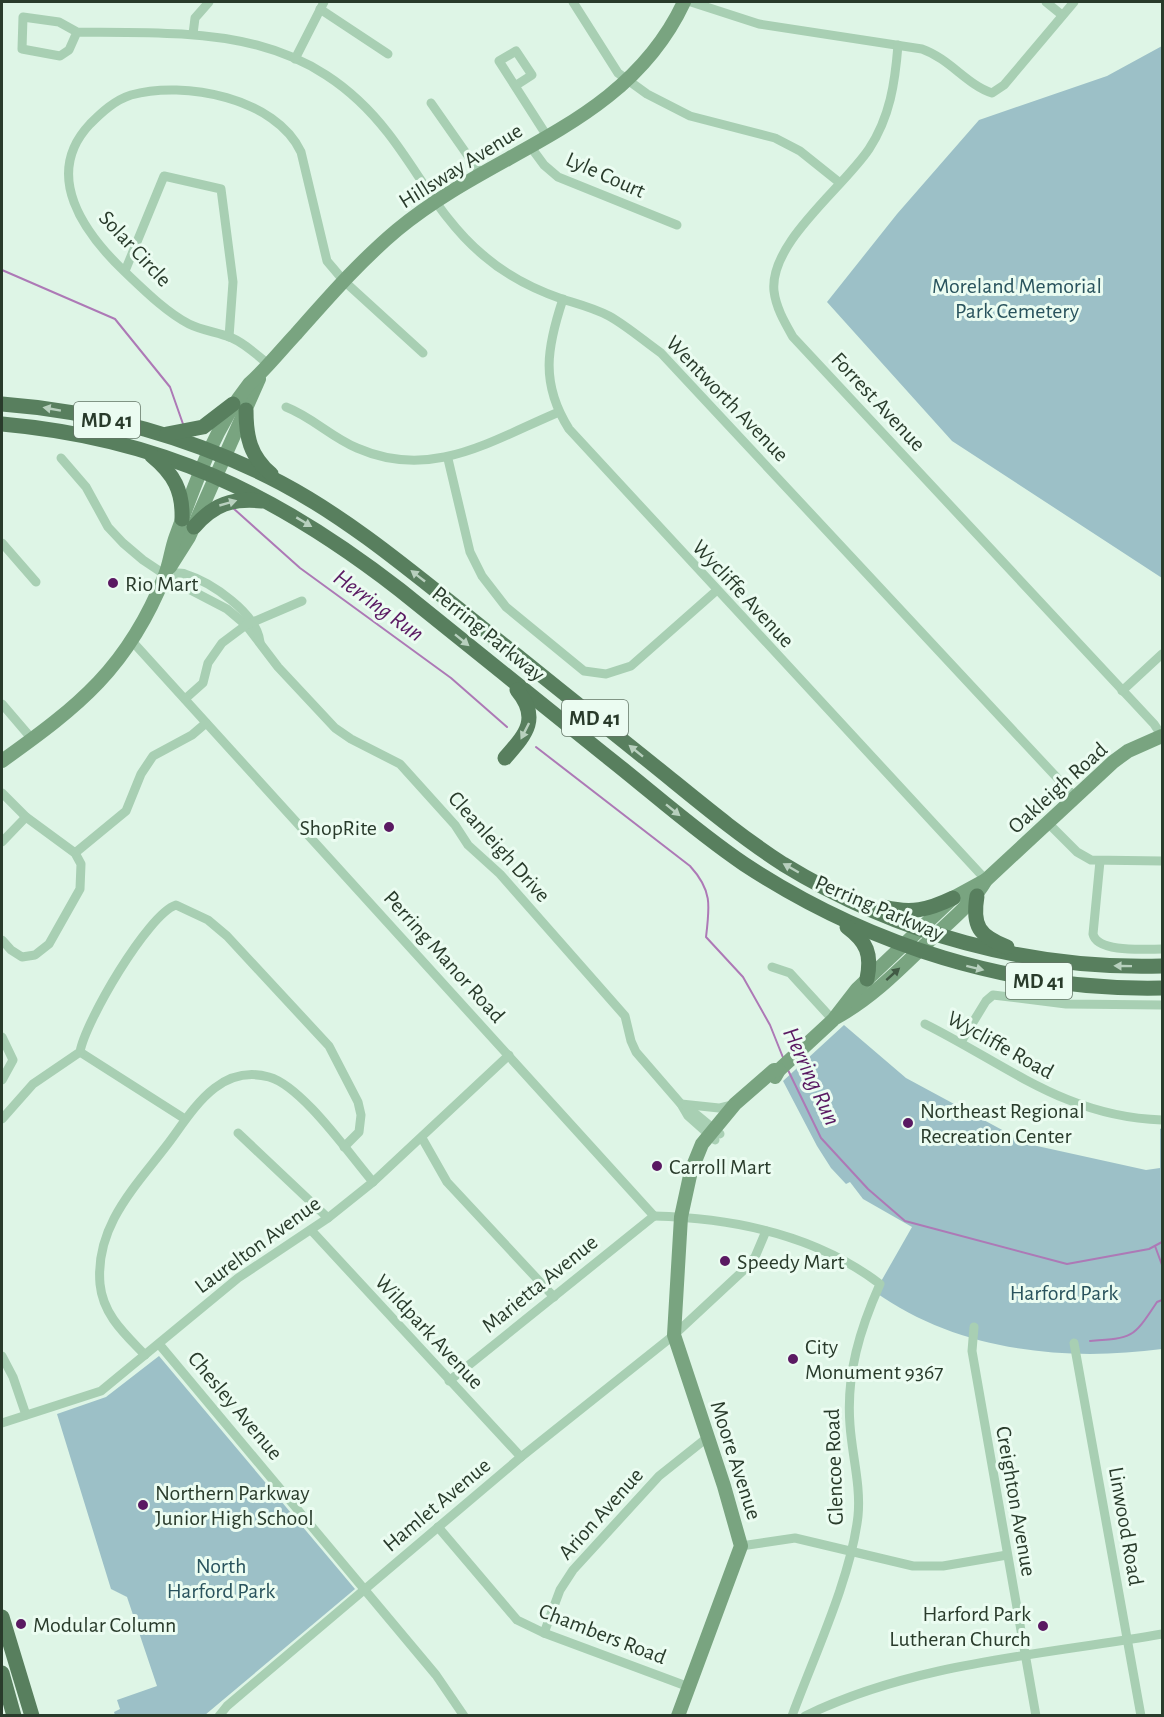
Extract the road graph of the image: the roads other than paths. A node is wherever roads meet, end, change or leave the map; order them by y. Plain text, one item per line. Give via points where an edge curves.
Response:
1 (209, 2) edge
2 (573, 2) edge
3 (684, 2) edge
4 (691, 2) edge
5 (1046, 2) edge
6 (1074, 2) edge
7 (322, 5) edge
8 (1062, 15) junction
9 (77, 32) junction
10 (193, 33) junction
11 (898, 45) junction
12 (388, 54) dead end
13 (295, 59) junction
14 (628, 81) junction
15 (515, 86) dead end
16 (431, 103) dead end
17 (547, 136) junction
18 (530, 146) junction
19 (480, 173) junction
20 (840, 183) junction
21 (435, 201) junction
22 (677, 225) dead end
23 (124, 272) junction
24 (344, 281) junction
25 (563, 299) junction
26 (229, 337) junction
27 (423, 353) dead end
28 (265, 369) junction
29 (2, 404) edge
30 (286, 406) dead end
31 (240, 407) junction
32 (559, 412) junction
33 (2, 424) edge
34 (163, 435) junction
35 (146, 450) junction
36 (216, 454) junction
37 (61, 458) dead end
38 (448, 459) junction
39 (208, 473) junction
40 (283, 484) junction
41 (270, 502) junction
42 (188, 523) junction
43 (2, 543) edge
44 (166, 573) junction
45 (36, 582) dead end
46 (716, 591) junction
47 (302, 601) dead end
48 (250, 623) junction
49 (131, 640) junction
50 (1162, 654) edge
51 (497, 668) junction
52 (1122, 692) junction
53 (185, 699) junction
54 (2, 704) edge
55 (206, 723) junction
56 (1162, 736) edge
57 (32, 740) junction
58 (505, 758) dead end
59 (2, 761) edge
60 (2, 793) edge
61 (1075, 796) junction
62 (26, 817) junction
63 (1047, 822) junction
64 (2, 842) edge
65 (75, 853) junction
66 (1100, 861) junction
67 (1162, 861) edge
68 (986, 880) junction
69 (976, 896) junction
70 (801, 898) junction
71 (845, 898) junction
72 (953, 898) junction
73 (920, 929) junction
74 (936, 934) junction
75 (2, 940) edge
76 (903, 945) junction
77 (1162, 949) edge
78 (919, 951) junction
79 (1035, 958) junction
80 (1162, 966) edge
81 (772, 967) dead end
82 (867, 979) junction
83 (1162, 988) edge
84 (1162, 1005) edge
85 (833, 1020) junction
86 (925, 1024) dead end
87 (2, 1037) edge
88 (961, 1042) junction
89 (80, 1052) junction
90 (509, 1055) junction
91 (779, 1069) junction
92 (2, 1080) edge
93 (681, 1104) junction
94 (735, 1104) junction
95 (2, 1119) edge
96 (184, 1119) junction
97 (1162, 1120) edge
98 (238, 1133) dead end
99 (715, 1134) junction
100 (422, 1138) junction
101 (344, 1147) junction
102 (373, 1182) junction
103 (654, 1216) junction
104 (328, 1218) junction
105 (685, 1218) junction
106 (311, 1230) junction
107 (766, 1231) junction
108 (554, 1297) junction
109 (974, 1327) dead end
110 (674, 1335) junction
111 (1074, 1343) dead end
112 (159, 1344) junction
113 (145, 1355) junction
114 (2, 1356) edge
115 (449, 1381) junction
116 (26, 1415) junction
117 (2, 1423) edge
118 (708, 1437) junction
119 (521, 1457) junction
120 (438, 1527) junction
121 (741, 1546) junction
122 (853, 1551) junction
123 (1007, 1556) junction
124 (365, 1590) junction
125 (2, 1617) edge
126 (544, 1633) junction
127 (1162, 1634) edge
128 (1128, 1640) junction
129 (6, 1649) edge
130 (1026, 1656) junction
131 (2, 1673) edge
132 (689, 1687) junction
133 (14, 1716) edge
134 (32, 1716) edge
135 (219, 1716) edge
136 (464, 1716) edge
137 (678, 1716) edge
138 (792, 1716) edge
139 (805, 1716) edge
140 (1036, 1716) edge
141 (1141, 1716) edge

1 - 10 street via 195,18
2 - 14 street via 618,73
3 - 14 street, Hillsway Avenue via 660,44
4 - 11 street via 759,24
5 - 8 street
6 - 8 street
7 - 12 street
7 - 13 street
8 - 11 street via 996,92 987,92 941,57
9 - 9 street, Wentworth Avenue via 69,50 60,56 22,49 22,17 59,22
9 - 10 street, Wentworth Avenue
10 - 13 street, Wentworth Avenue via 244,41
11 - 20 street, Forrest Avenue via 889,107 868,150
13 - 21 street, Wentworth Avenue via 342,88 370,113
14 - 17 street, Hillsway Avenue via 588,113
14 - 20 street via 659,102 690,116 788,143
15 - 17 street
16 - 19 street
17 - 18 street, Hillsway Avenue
18 - 19 street, Hillsway Avenue
18 - 22 street, Lyle Court via 558,177
19 - 21 street, Hillsway Avenue
20 - 52 street, Forrest Avenue via 787,246 778,267 774,290 781,316 793,338
21 - 24 street, Hillsway Avenue via 390,236
21 - 25 street, Wentworth Avenue via 462,236 490,261 524,283
23 - 24 street, Solar Circle via 73,202 68,186 72,152 88,126 120,100 140,93 186,90 252,107 292,137 304,164 325,256
23 - 26 street, Solar Circle via 186,322
23 - 26 street via 164,176 221,189 233,282
24 - 27 street, Solar Circle
24 - 28 street, Hillsway Avenue
25 - 32 street, Wycliffe Avenue via 548,361
25 - 61 street, Wentworth Avenue via 611,317 673,364
26 - 28 street, Solar Circle via 250,348
28 - 31 street, Hillsway Avenue
34 -> 29 main road, Perring Parkway / MD 41 via 74,413
30 - 38 street via 371,454 406,460
31 - 34 main road via 204,427
31 - 36 street, Hillsway Avenue
31 - 40 main road via 255,458
32 - 38 street
32 - 46 street, Wycliffe Avenue via 576,439
33 - 35 main road, Perring Parkway / MD 41 via 78,433
34 - 36 main road, Perring Parkway / MD 41
35 - 39 main road, Perring Parkway / MD 41
35 - 42 main road via 173,476
36 - 39 street, Hillsway Avenue
36 - 40 main road, Perring Parkway / MD 41
37 - 44 street, Cleanleigh Drive via 86,487 108,527 143,560
38 - 46 street via 467,542 482,576 506,607 584,671 606,674 631,666
39 - 41 main road, Perring Parkway / MD 41
39 - 42 street, Hillsway Avenue
71 -> 40 main road, Perring Parkway / MD 41 via 748,840 370,540
42 -> 41 main road via 231,501
41 -> 51 main road, Perring Parkway / MD 41 via 356,556
42 - 44 street, Hillsway Avenue
43 - 45 street
44 - 48 street, Cleanleigh Drive
44 - 49 street, Hillsway Avenue
46 - 68 street, Wycliffe Avenue
47 - 48 street
48 - 53 street via 214,652 203,683
48 - 93 street, Cleanleigh Drive via 278,667 335,728 400,764 468,845 500,874 625,1016 636,1052
49 - 53 street, Perring Manor Road
49 - 57 street, Hillsway Avenue via 81,702
50 - 52 street
51 -> 58 main road via 521,695 530,716 525,733
51 -> 70 main road, Perring Parkway / MD 41 via 711,840
52 - 56 street, Forrest Avenue
53 - 55 street, Perring Manor Road
54 - 57 street
55 - 65 street via 153,756 126,811
55 - 90 street, Perring Manor Road
56 - 61 street, Oakleigh Road via 1121,756
57 - 59 street, Hillsway Avenue
60 - 62 street
61 - 63 street, Oakleigh Road
62 - 64 street
62 - 65 street
63 - 66 street via 1077,852
63 - 68 street, Oakleigh Road
65 - 75 street via 81,864 80,889 49,944 34,955 22,957
66 - 67 street
66 - 77 street via 1095,940 1120,948
68 - 69 street, Oakleigh Road
68 - 72 street, Oakleigh Road
69 - 74 street, Oakleigh Road
69 - 79 main road via 975,918 981,932
70 - 76 main road, Perring Parkway / MD 41
70 - 82 main road via 848,927 865,943 870,958
71 - 72 main road via 913,912
71 - 73 main road, Perring Parkway / MD 41
72 - 73 street, Oakleigh Road
73 - 74 main road, Perring Parkway / MD 41
73 - 76 street, Oakleigh Road
74 - 78 street, Oakleigh Road
74 - 79 main road, Perring Parkway / MD 41 via 980,948
76 - 78 main road, Perring Parkway / MD 41
76 - 82 street, Oakleigh Road
78 -> 83 main road, Perring Parkway / MD 41 via 972,968 1030,980
85 -> 78 street, Oakleigh Road via 868,997
80 -> 79 main road, Perring Parkway / MD 41 via 1084,965
81 - 85 street via 790,974
82 - 85 street, Oakleigh Road
84 - 88 street via 1066,1004 998,994 986,1000
85 - 91 street, Oakleigh Road
86 - 88 street, Wycliffe Road
87 - 92 street via 13,1060
88 - 97 street, Wycliffe Road via 1070,1103 1123,1116
89 - 95 street via 33,1084
89 - 96 street
89 - 101 street via 92,1016 158,916 176,905 185,907 227,936 329,1046 361,1115 358,1132
90 - 100 street, Laurelton Avenue
90 - 103 street, Perring Manor Road
91 - 94 street, Oakleigh Road
91 - 99 street, Oakleigh Road
93 - 94 street via 719,1108
93 - 99 street, Cleanleigh Drive
94 - 99 street, Oakleigh Road
96 - 101 street via 220,1083 259,1075 290,1087
96 - 113 street via 122,1202 108,1229 100,1261 100,1286 106,1308
98 - 104 street
99 - 105 street, Oakleigh Road
100 - 102 street, Laurelton Avenue
100 - 108 street via 447,1182
101 - 102 street
102 - 104 street, Laurelton Avenue
103 - 105 street
103 - 108 street, Marietta Avenue
104 - 106 street, Laurelton Avenue
105 - 107 street via 731,1222
105 - 110 street, Moore Avenue
106 - 112 street, Laurelton Avenue via 238,1278
106 - 115 street, Wildpark Avenue
107 - 110 street, Hamlet Avenue via 745,1269
107 - 122 street, Glencoe Road via 823,1251 864,1271 880,1284 863,1323 852,1367 850,1422 859,1499
108 - 115 street, Marietta Avenue
109 - 123 street, Creighton Avenue via 972,1351
110 - 118 street, Moore Avenue
110 - 119 street, Hamlet Avenue
111 - 128 street, Linwood Road
112 - 113 street, Laurelton Avenue
112 - 124 street, Chesley Avenue
113 - 116 street, Laurelton Avenue via 101,1391
114 - 116 street
115 - 119 street, Wildpark Avenue
116 - 117 street, Laurelton Avenue
118 - 121 street, Moore Avenue
118 - 126 street, Arion Avenue via 660,1476 573,1570 562,1584
119 - 120 street, Hamlet Avenue
120 - 124 street, Hamlet Avenue
120 - 126 street, Chambers Road via 511,1614
121 - 122 street via 795,1538
121 - 132 street, Moore Avenue
122 - 123 street via 914,1566 943,1566
122 - 138 street, Glencoe Road
123 - 130 street, Creighton Avenue
124 - 135 street, Hamlet Avenue
124 - 136 street, Chesley Avenue via 441,1681
125 - 129 main road
126 - 132 street, Chambers Road
127 - 128 street
128 - 130 street
128 - 141 street, Linwood Road
129 - 134 main road
130 - 139 street via 892,1682
130 - 140 street, Creighton Avenue
131 - 133 main road
132 - 137 street, Moore Avenue

